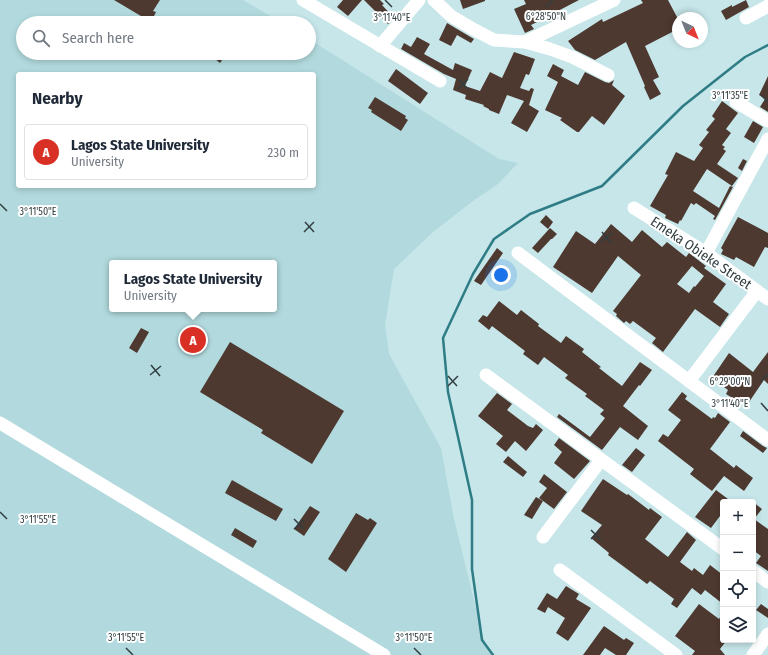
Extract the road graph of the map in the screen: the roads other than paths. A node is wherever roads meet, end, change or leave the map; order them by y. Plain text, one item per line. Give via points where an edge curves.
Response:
1 (303, 0) edge
2 (419, 0) edge
3 (434, 0) edge
4 (614, 0) edge
5 (768, 6) edge
6 (746, 18) dead end
7 (525, 42) junction
8 (380, 46) junction
9 (608, 75) dead end
10 (440, 81) dead end
11 (736, 102) dead end
12 (768, 121) edge
13 (768, 139) edge
14 (634, 208) dead end
15 (518, 253) dead end
16 (706, 253) junction
17 (757, 291) junction
18 (768, 299) edge
19 (486, 375) dead end
20 (689, 381) junction
21 (0, 423) edge
22 (768, 440) edge
23 (601, 460) junction
24 (543, 537) dead end
25 (720, 547) edge
26 (560, 570) dead end
27 (756, 573) edge
28 (768, 582) edge
29 (768, 634) edge
30 (384, 655) edge
31 (676, 655) edge
32 (753, 655) edge

1 - 8 street
2 - 8 street
3 - 7 street via 451,16 494,40
4 - 7 street
5 - 6 street
7 - 9 street via 572,57
8 - 10 street
11 - 12 street
13 - 16 street
14 - 16 street, Emeka Obieke Street
15 - 20 street
16 - 17 street, Emeka Obieke Street
17 - 18 street, Emeka Obieke Street
17 - 20 street
19 - 23 street
20 - 22 street
21 - 30 street
23 - 24 street
23 - 25 street
26 - 31 street
27 - 28 street
29 - 32 street

